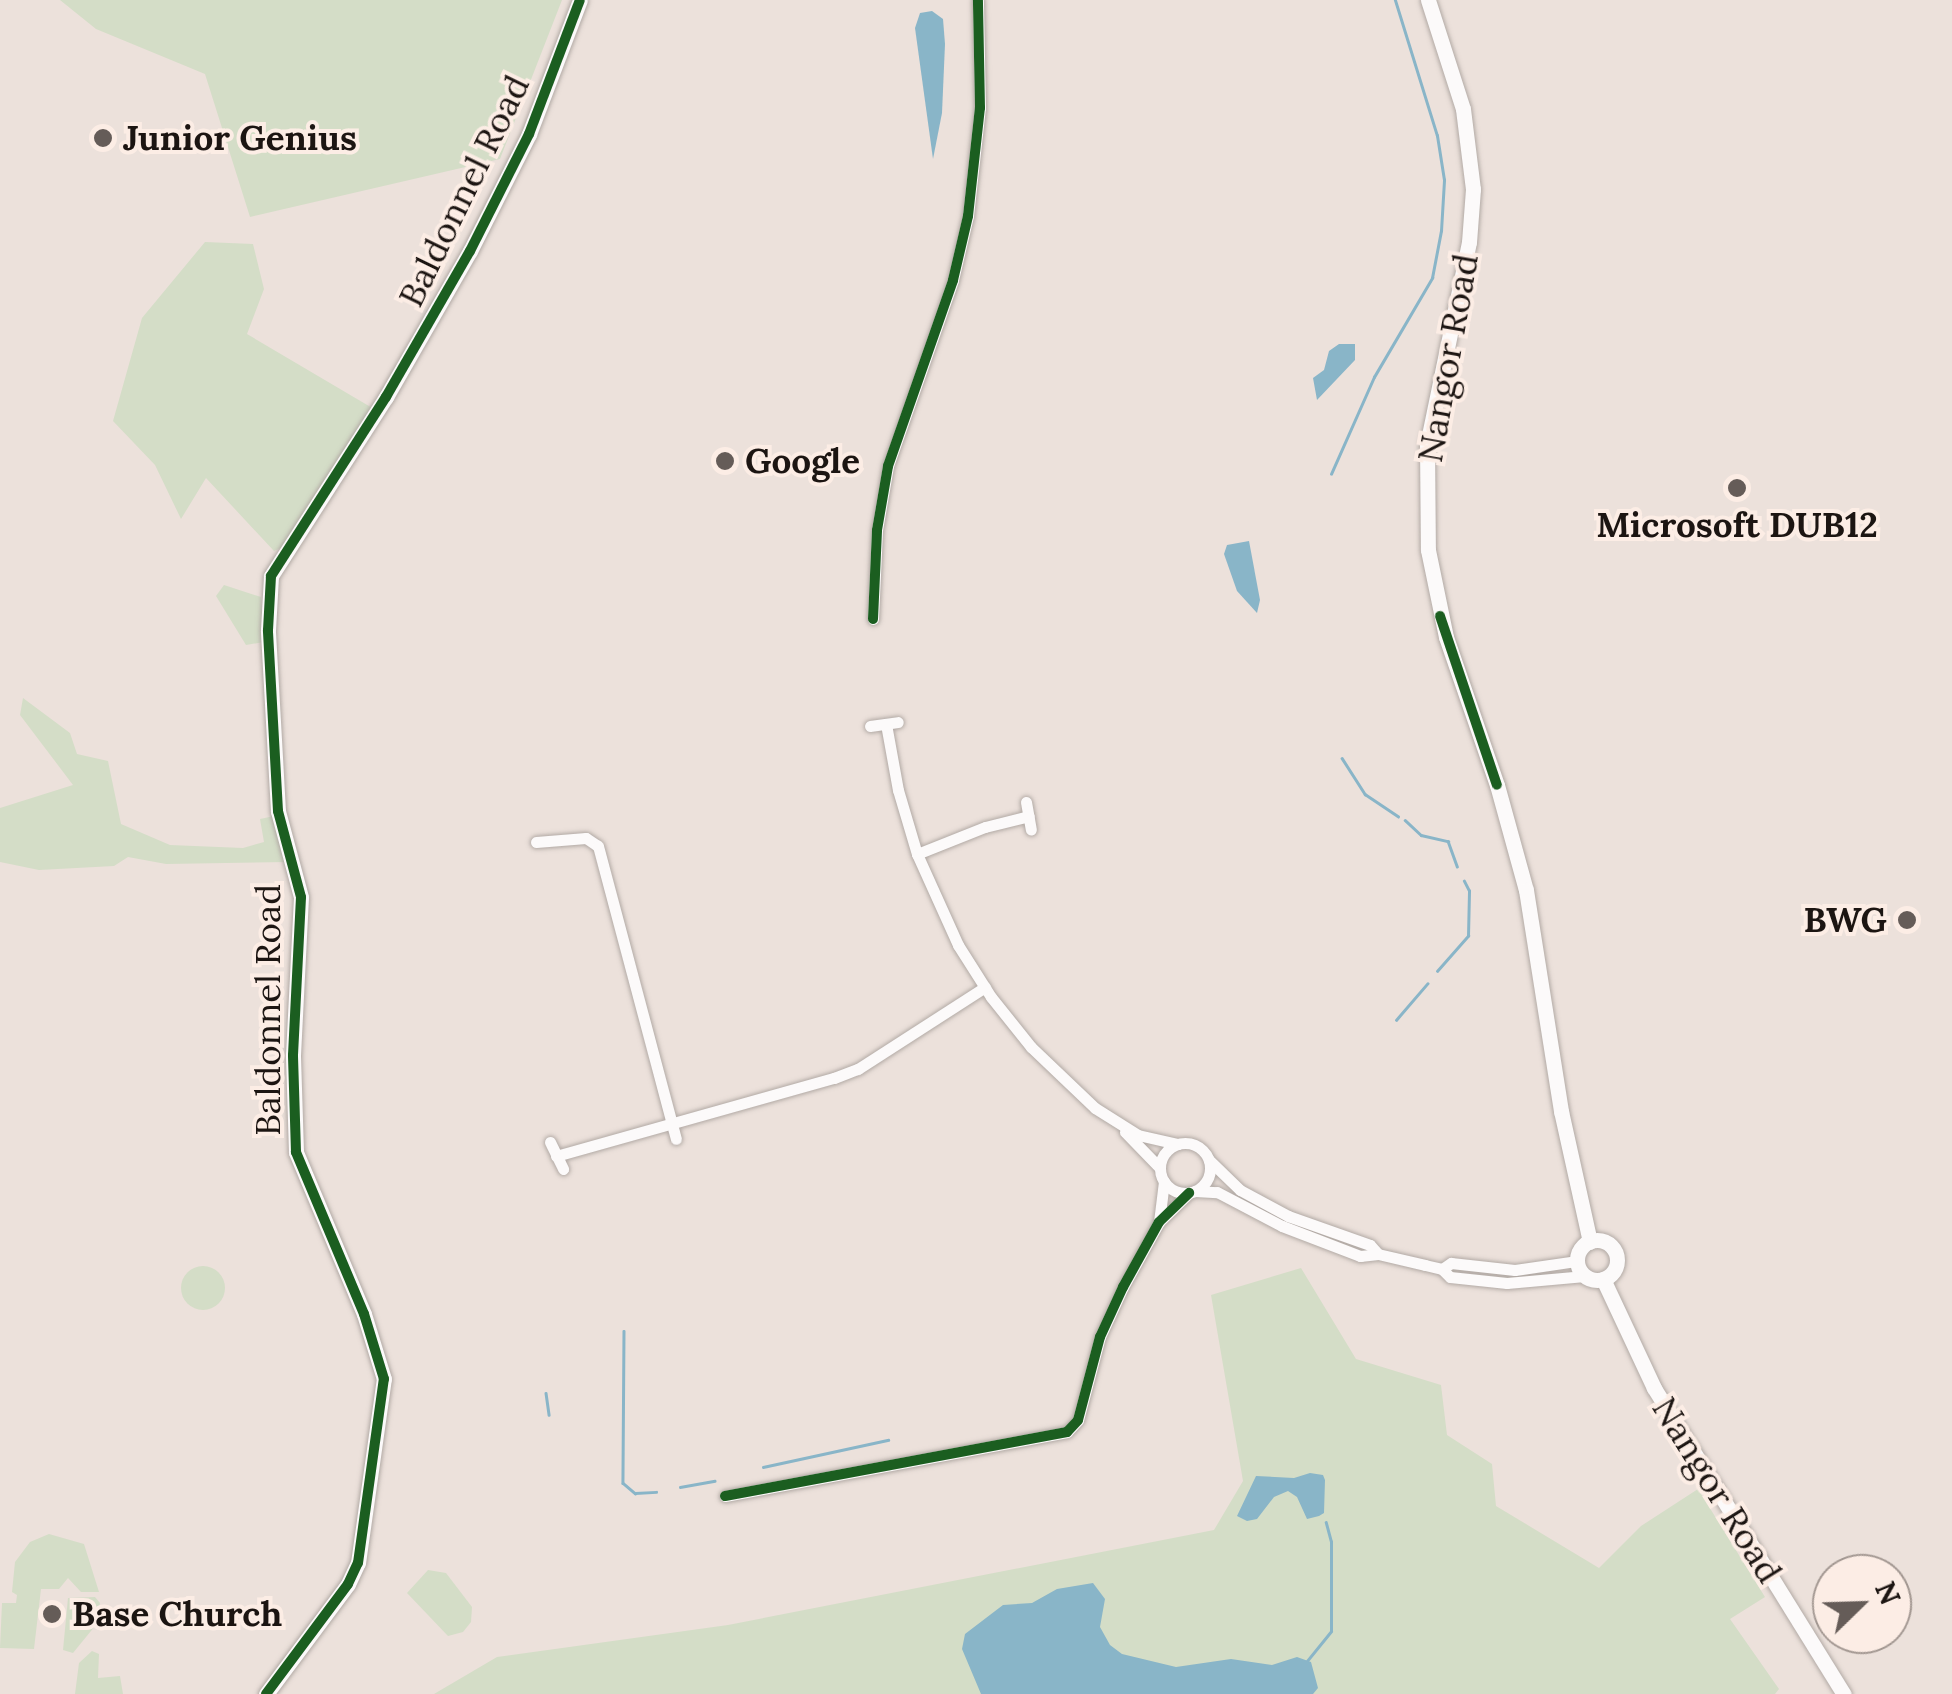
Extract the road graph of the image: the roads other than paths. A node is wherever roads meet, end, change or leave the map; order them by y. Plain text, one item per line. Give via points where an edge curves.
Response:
1 (580, 0) edge
2 (978, 0) edge
3 (1428, 0) edge
4 (873, 620) dead end
5 (870, 726) dead end
6 (1026, 802) dead end
7 (1029, 816) junction
8 (1031, 830) dead end
9 (536, 842) dead end
10 (917, 854) junction
11 (985, 987) junction
12 (671, 1122) junction
13 (1119, 1125) junction
14 (676, 1139) dead end
15 (550, 1142) dead end
16 (1178, 1144) junction
17 (556, 1156) junction
18 (1209, 1160) junction
19 (563, 1169) dead end
20 (1162, 1174) junction
21 (1192, 1192) junction
22 (1160, 1222) junction
23 (1590, 1242) junction
24 (1378, 1254) junction
25 (1582, 1269) junction
26 (1603, 1279) junction
27 (724, 1496) dead end
28 (266, 1694) edge
29 (1844, 1694) edge

1 - 28 main road, Baldonnel Road via 529,134 472,248 386,398 271,576 276,795 301,897 296,1152 364,1314 384,1383 358,1563
2 - 4 street via 980,108 968,216 888,466
3 - 23 main road, Nangor Road via 1463,109 1472,190 1469,242 1427,444 1428,550 1446,637 1526,890 1561,1112
5 - 10 street via 892,723 898,790
6 - 7 street
7 - 8 street
7 - 10 street
9 - 12 street via 586,838 598,846
10 - 11 street
11 - 12 street via 858,1068
11 - 13 street via 1031,1047
12 - 14 street
12 - 17 street
13 - 16 street
13 - 20 street
15 - 17 street
16 - 18 street via 1196,1145
16 - 20 street via 1166,1152
17 - 19 street
18 - 21 street via 1210,1175
18 - 24 street via 1240,1190
20 - 21 street via 1176,1191
20 - 22 street
21 - 22 street
21 - 24 street via 1218,1192 1282,1226 1360,1256
22 - 27 street via 1100,1337 1078,1420 1067,1432
23 - 25 main road via 1581,1250
23 - 26 main road, Nangor Road via 1608,1244 1616,1253 1616,1266
24 - 25 street via 1475,1281
25 - 26 main road
26 - 29 main road, Nangor Road via 1654,1388

